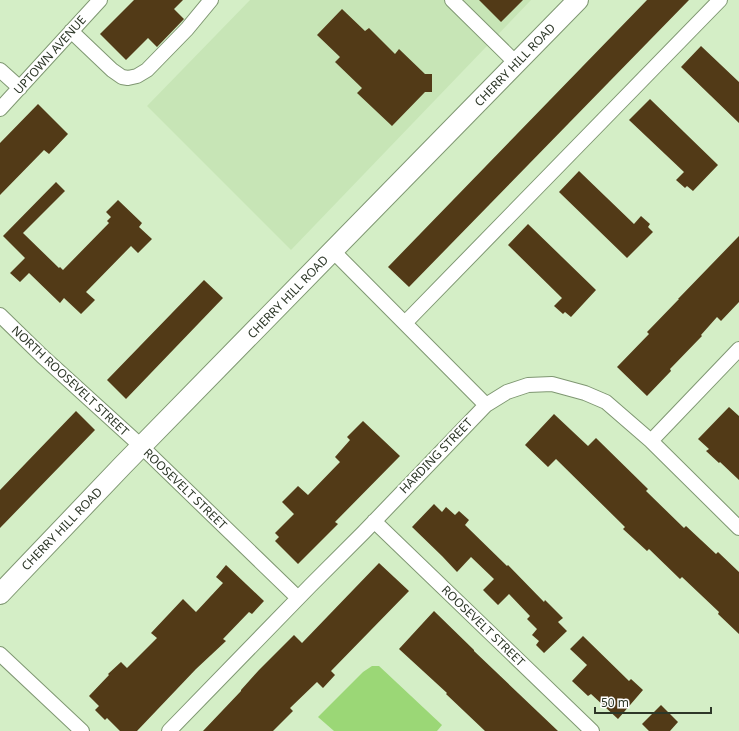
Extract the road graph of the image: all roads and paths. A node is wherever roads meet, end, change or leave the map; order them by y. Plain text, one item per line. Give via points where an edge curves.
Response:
1 (100, 0) edge
2 (211, 0) edge
3 (452, 0) edge
4 (578, 0) edge
5 (720, 0) edge
6 (71, 31) junction
7 (516, 63) junction
8 (0, 70) edge
9 (20, 88) junction
10 (0, 109) edge
11 (333, 251) junction
12 (0, 316) edge
13 (405, 323) junction
14 (739, 349) edge
15 (486, 405) junction
16 (651, 441) junction
17 (141, 446) junction
18 (374, 521) junction
19 (739, 528) edge
20 (0, 594) edge
21 (298, 598) junction
22 (0, 654) edge
23 (82, 731) edge
24 (169, 731) edge
25 (592, 731) edge

1 - 6 street, UPTOWN AVENUE
2 - 6 street via 147,70 128,78 112,70
3 - 7 street
4 - 7 main road, CHERRY HILL ROAD
5 - 13 street
6 - 9 street, UPTOWN AVENUE
7 - 11 main road, CHERRY HILL ROAD
8 - 9 street
9 - 10 street, UPTOWN AVENUE
11 - 13 street
11 - 17 main road, CHERRY HILL ROAD
12 - 17 street, NORTH ROOSEVELT STREET
13 - 15 street
14 - 16 street
15 - 16 street, HARDING STREET via 507,392 528,385 552,384 586,392 606,402
15 - 18 street, HARDING STREET
16 - 19 street, HARDING STREET
17 - 20 main road, CHERRY HILL ROAD
17 - 21 street, ROOSEVELT STREET
18 - 21 street, HARDING STREET
18 - 25 street, ROOSEVELT STREET
21 - 24 street, HARDING STREET
22 - 23 street

